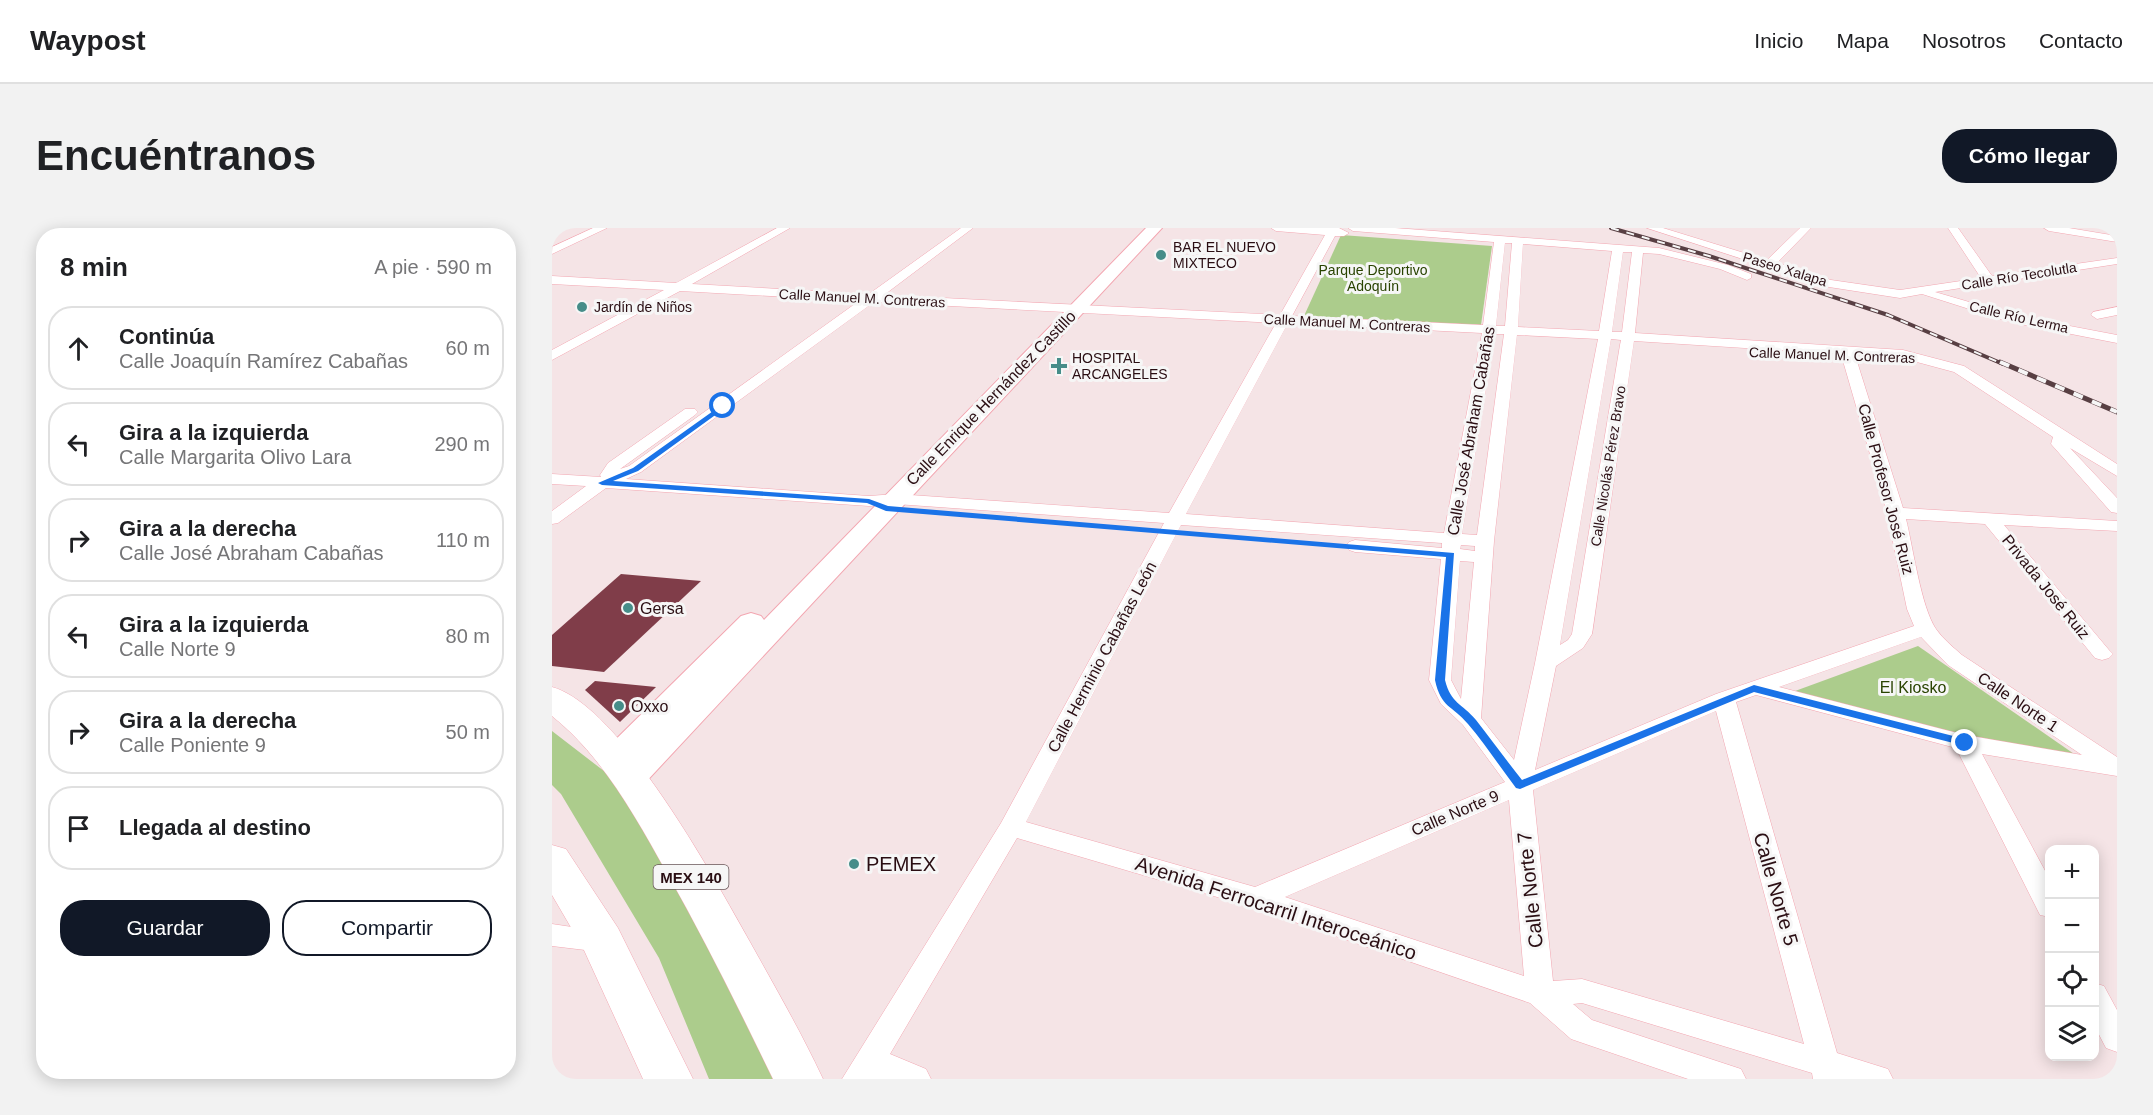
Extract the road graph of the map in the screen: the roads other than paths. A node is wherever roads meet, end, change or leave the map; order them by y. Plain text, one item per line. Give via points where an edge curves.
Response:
1 (583, 228) edge
2 (602, 228) edge
3 (769, 228) edge
4 (785, 228) edge
5 (968, 228) edge
6 (1137, 228) edge
7 (1154, 228) edge
8 (1276, 228) edge
9 (1353, 228) edge
10 (1652, 228) edge
11 (1788, 228) edge
12 (1953, 228) edge
13 (2049, 228) edge
14 (1333, 230) edge
15 (1804, 230) edge
16 (952, 233) edge
17 (2117, 239) edge
18 (1499, 241) junction
19 (552, 242) edge
20 (1518, 243) junction
21 (552, 250) edge
22 (1617, 251) junction
23 (1637, 253) junction
24 (908, 257) junction
25 (927, 258) junction
26 (2117, 261) edge
27 (1770, 264) junction
28 (1747, 276) dead end
29 (552, 280) edge
30 (1989, 281) junction
31 (552, 287) edge
32 (676, 287) junction
33 (661, 290) junction
34 (1922, 292) junction
35 (646, 293) junction
36 (858, 301) junction
37 (2117, 311) edge
38 (1063, 312) junction
39 (2097, 315) dead end
40 (1282, 323) junction
41 (1488, 334) junction
42 (1510, 335) junction
43 (1604, 339) junction
44 (2117, 339) edge
45 (1627, 341) junction
46 (552, 345) edge
47 (779, 349) junction
48 (800, 351) junction
49 (1849, 354) junction
50 (552, 356) edge
51 (700, 405) junction
52 (723, 406) junction
53 (2061, 436) junction
54 (2117, 471) edge
55 (552, 479) edge
56 (602, 483) junction
57 (884, 503) junction
58 (2117, 508) edge
59 (1896, 513) junction
60 (552, 519) edge
61 (1991, 520) junction
62 (1172, 525) junction
63 (2117, 526) edge
64 (1451, 547) junction
65 (1484, 549) junction
66 (1925, 628) junction
67 (2102, 654) dead end
68 (1546, 663) junction
69 (1754, 688) junction
70 (552, 698) edge
71 (1724, 699) junction
72 (1470, 719) junction
73 (1965, 743) junction
74 (624, 768) junction
75 (2117, 769) edge
76 (1520, 785) junction
77 (1011, 827) junction
78 (552, 860) edge
79 (1256, 898) junction
80 (2045, 899) edge
81 (552, 935) edge
82 (602, 941) junction
83 (1540, 994) junction
84 (2099, 1005) edge
85 (2117, 1039) edge
86 (863, 1070) edge
87 (1827, 1071) edge
88 (668, 1079) edge
89 (798, 1079) edge
90 (915, 1079) edge
91 (1730, 1079) edge
92 (1877, 1079) edge

1 - 19 street
2 - 21 street
3 - 33 street
4 - 32 street
5 - 16 street
6 - 38 main road, Calle Enrique Hernández Castillo
7 - 38 main road, Calle Enrique Hernández Castillo
8 - 14 street
9 - 18 street
10 - 27 street, Paseo Xalapa
11 - 15 street
12 - 30 street
13 - 17 street
14 - 18 street
14 - 40 street, Calle Herminio Cabañas León
15 - 27 street
16 - 24 street via 936,237
16 - 25 street
18 - 20 street
18 - 41 street, Calle José Abraham Cabañas
20 - 22 street
20 - 42 street, Calle José Abraham Cabañas
22 - 23 street
22 - 43 street, Calle Nicolás Pérez Bravo
23 - 28 street via 1680,255
23 - 45 street, Calle Nicolás Pérez Bravo
24 - 25 street
24 - 36 street
25 - 36 street
26 - 30 street, Calle Río Tecolutla
27 - 34 street, Paseo Xalapa via 1829,283 1900,294
29 - 33 street, Calle Manuel M. Contreras
30 - 34 street, Calle Río Tecolutla
31 - 35 street, Calle Manuel M. Contreras
32 - 33 street, Calle Manuel M. Contreras
32 - 36 street, Calle Manuel M. Contreras
33 - 35 street, Calle Manuel M. Contreras
33 - 36 street, Calle Manuel M. Contreras
33 - 50 street
34 - 44 street, Calle Río Lerma via 2015,319
35 - 46 street
36 - 38 street, Calle Manuel M. Contreras
36 - 47 street
36 - 48 street
37 - 39 street
38 - 40 street, Calle Manuel M. Contreras
38 - 57 main road, Calle Enrique Hernández Castillo
40 - 41 street, Calle Manuel M. Contreras
40 - 62 street, Calle Herminio Cabañas León
41 - 42 street, Calle Manuel M. Contreras
41 - 64 street, Calle José Abraham Cabañas
42 - 43 street, Calle Manuel M. Contreras
42 - 65 street, Calle José Abraham Cabañas
43 - 45 street, Calle Manuel M. Contreras
43 - 68 street, Calle Nicolás Pérez Bravo
45 - 49 street, Calle Manuel M. Contreras
45 - 68 street, Calle Nicolás Pérez Bravo via 1582,634 1576,644
47 - 48 street
47 - 51 street
48 - 52 street
49 - 53 street, Calle Manuel M. Contreras via 1905,361 1922,359 1959,369
49 - 59 street, Calle Profesor José Ruiz
51 - 52 street
51 - 56 street via 614,466
52 - 56 street via 635,469
53 - 54 street, Calle Manuel M. Contreras
53 - 58 street via 2059,444 2065,452
55 - 56 street
56 - 57 street
56 - 60 street
57 - 62 street
57 - 74 main road, Calle Enrique Hernández Castillo
59 - 61 street, Privada José Ruiz
59 - 66 street, Calle Profesor José Ruiz via 1917,609
61 - 63 street, Privada José Ruiz
61 - 67 street, Privada José Ruiz
62 - 64 street
62 - 77 street, Calle Herminio Cabañas León
64 - 65 street
64 - 72 street, Calle José Abraham Cabañas via 1440,680 1443,694 1452,706
65 - 72 street, Calle José Abraham Cabañas
66 - 69 street, Calle Norte 9
66 - 75 street, Calle Norte 1 via 1955,660
68 - 76 street, Calle Nicolás Pérez Bravo
69 - 71 street, Calle Norte 9
69 - 73 street
70 - 74 highway, MEX 140 via 572,712
71 - 76 street, Calle Norte 9
71 - 87 street, Calle Norte 5
72 - 76 street, Calle José Abraham Cabañas
73 - 75 street
73 - 80 street
74 - 89 highway, MEX 140 via 720,926
76 - 79 street, Calle Norte 9
76 - 83 street, Calle Norte 7
77 - 79 street, Avenida Ferrocarril Interoceánico
77 - 86 street, Calle Herminio Cabañas León
78 - 82 highway
79 - 83 street, Avenida Ferrocarril Interoceánico
81 - 82 street
82 - 88 highway
83 - 87 street, Avenida Ferrocarril Interoceánico via 1582,991
83 - 91 street, Avenida Ferrocarril Interoceánico via 1582,1030
84 - 85 street
86 - 90 street
87 - 92 street, Avenida Ferrocarril Interoceánico

